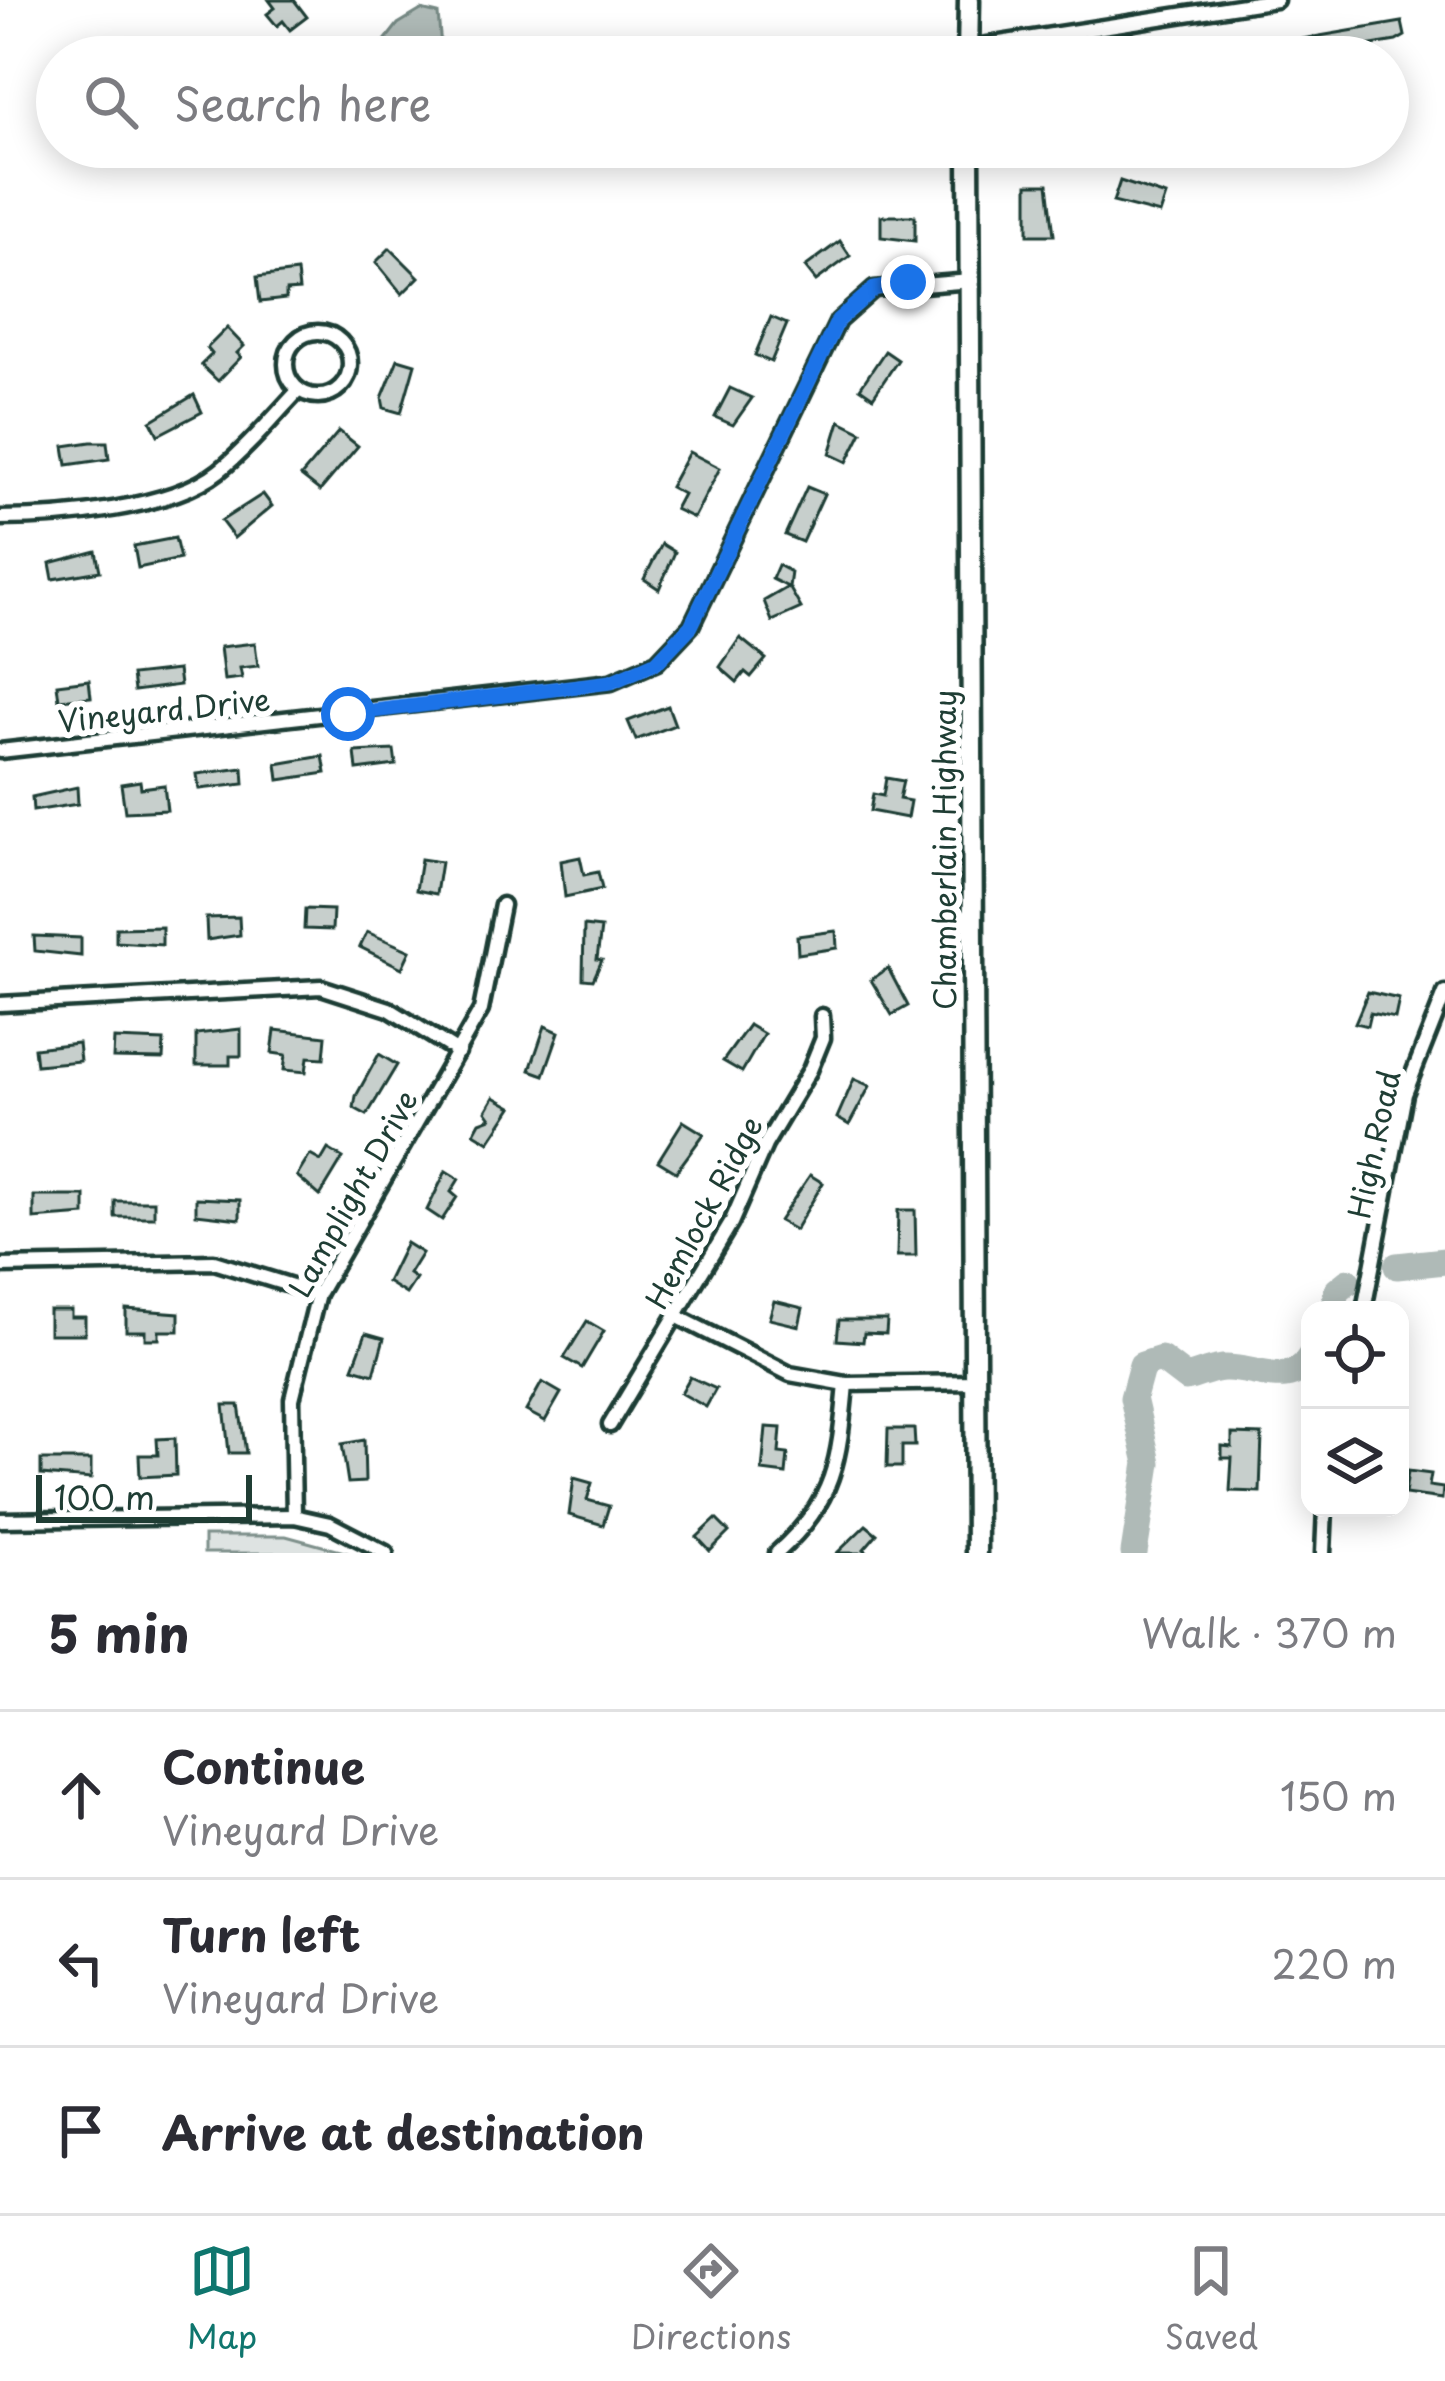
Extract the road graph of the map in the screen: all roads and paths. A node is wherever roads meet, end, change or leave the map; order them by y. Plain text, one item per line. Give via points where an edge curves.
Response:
1 (969, 0) edge
2 (1276, 0) edge
3 (1204, 8) edge
4 (968, 36) edge
5 (1054, 36) edge
6 (969, 168) edge
7 (971, 281) junction
8 (298, 390) junction
9 (0, 518) edge
10 (0, 751) edge
11 (502, 905) dead end
12 (1445, 993) edge
13 (0, 1004) edge
14 (822, 1016) dead end
15 (458, 1052) junction
16 (0, 1267) edge
17 (318, 1294) junction
18 (1366, 1301) edge
19 (676, 1316) junction
20 (976, 1382) junction
21 (846, 1384) junction
22 (610, 1425) dead end
23 (294, 1516) junction
24 (1324, 1517) edge
25 (0, 1520) edge
26 (386, 1553) edge
27 (777, 1553) edge
28 (976, 1553) edge
29 (1322, 1553) edge

1 - 4 main road
2 - 3 street
3 - 5 street
6 - 7 main road, Chamberlain Highway
7 - 10 street, Vineyard Drive via 874,289 838,320 691,626 657,662 611,682
7 - 20 main road, Chamberlain Highway
8 - 8 street via 322,396 344,384 350,360 337,339 314,333 292,345 286,369
8 - 9 street via 236,456 191,488 56,516
11 - 15 street, Lamplight Drive via 481,1010
12 - 18 street, High Road via 1405,1094
13 - 15 street via 321,987 388,1009
14 - 19 street, Hemlock Ridge via 810,1070
15 - 17 street, Lamplight Drive
16 - 17 street via 214,1262
17 - 23 street, Lamplight Drive via 292,1399
19 - 21 street via 790,1374
19 - 22 street, Hemlock Ridge
20 - 21 street
20 - 28 main road, Chamberlain Highway
21 - 27 street via 833,1484
23 - 25 street
23 - 26 street via 330,1524
24 - 29 street

